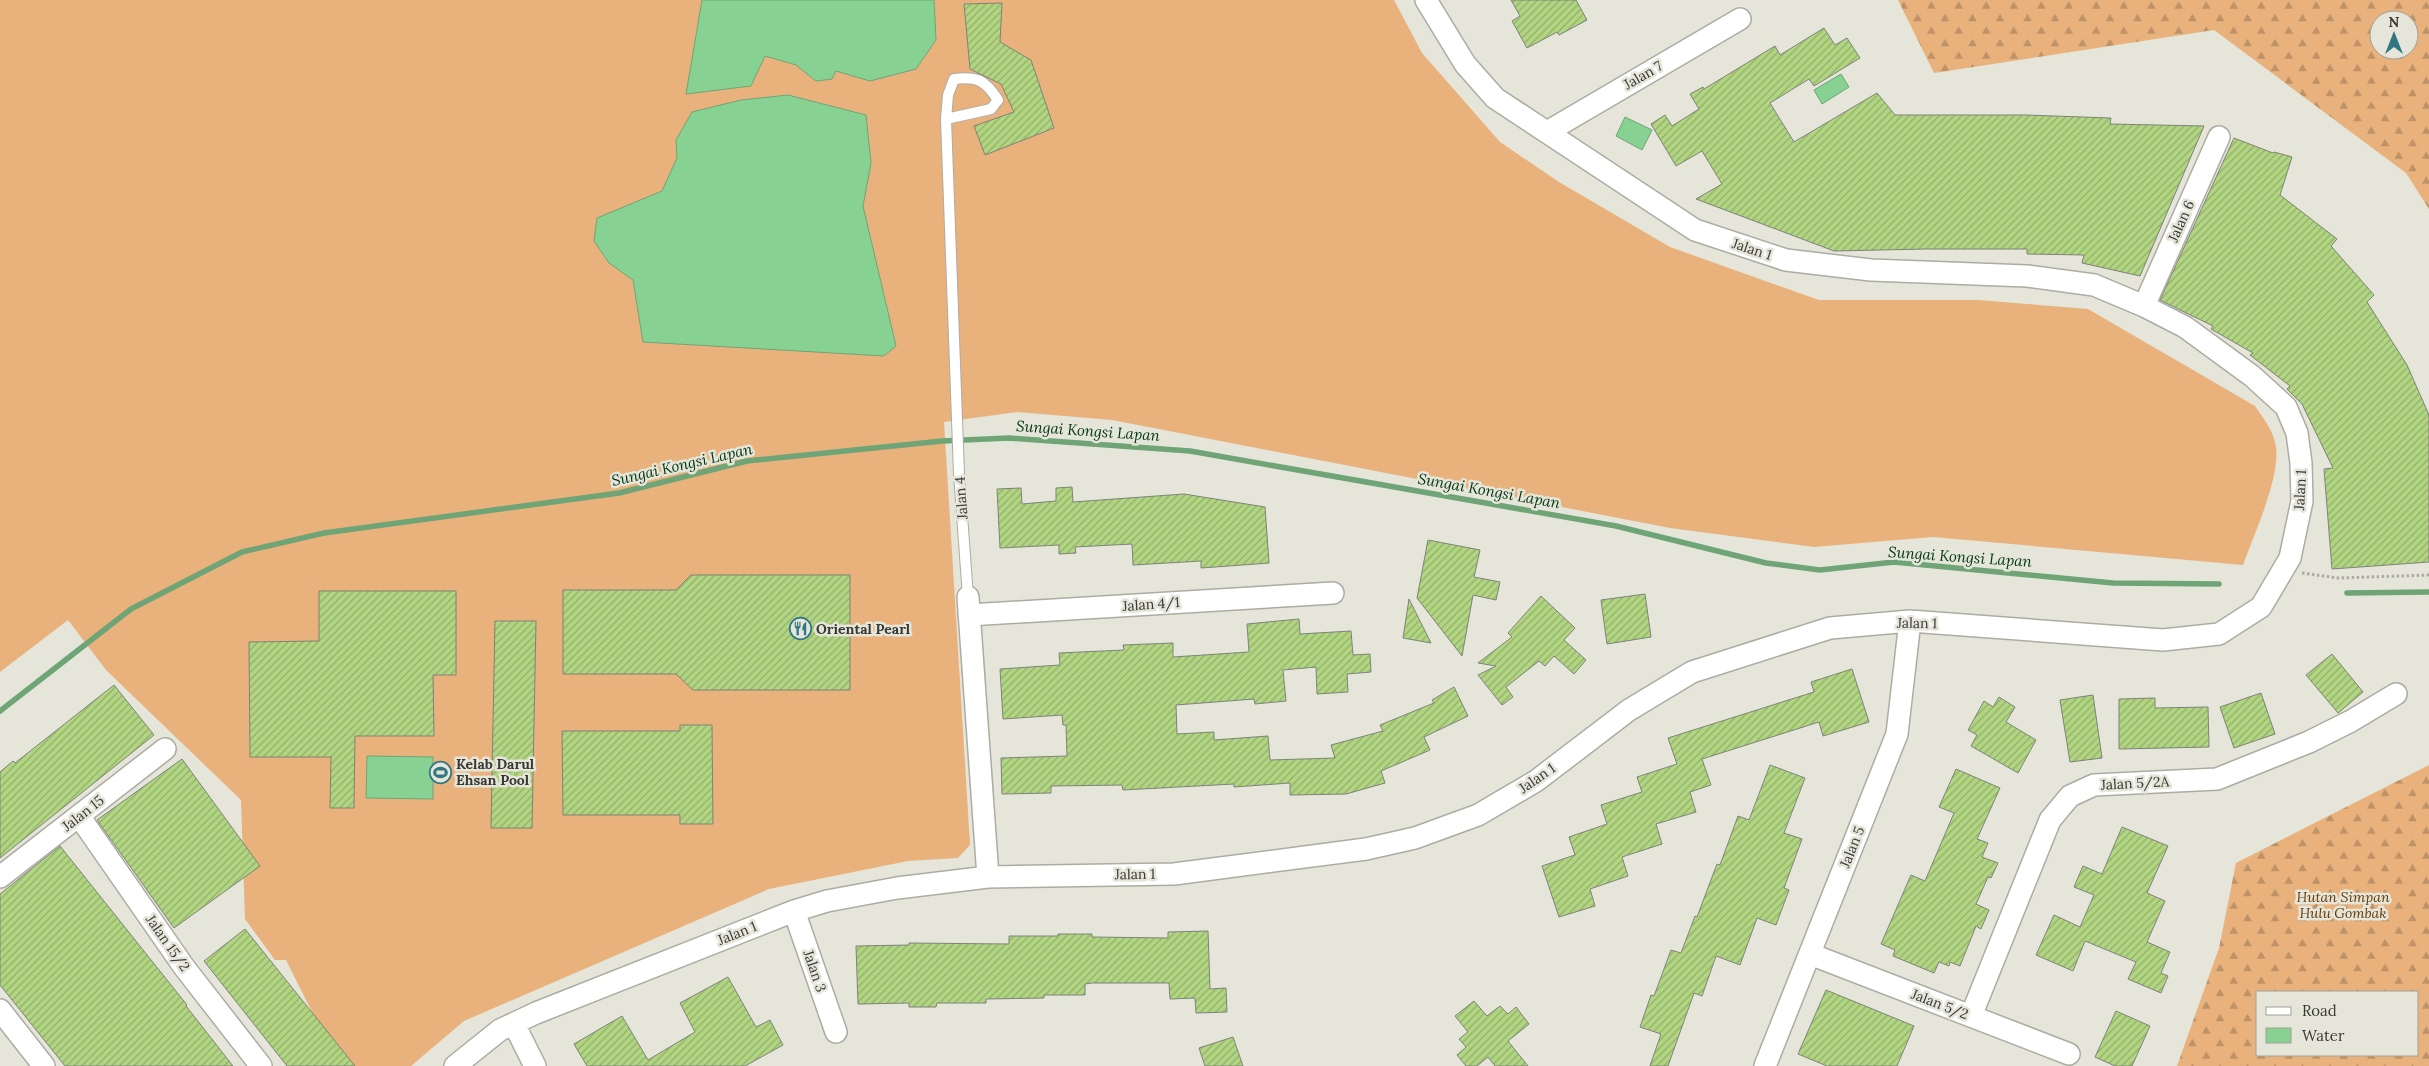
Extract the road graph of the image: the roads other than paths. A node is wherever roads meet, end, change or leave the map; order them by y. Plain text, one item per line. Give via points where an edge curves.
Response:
1 (1426, 0) edge
2 (1740, 19) dead end
3 (946, 119) junction
4 (1547, 132) junction
5 (2219, 137) dead end
6 (2144, 306) junction
7 (1333, 593) dead end
8 (968, 606) junction
9 (1910, 621) junction
10 (2396, 694) dead end
11 (165, 749) dead end
12 (79, 816) junction
13 (0, 877) edge
14 (988, 877) junction
15 (794, 911) junction
16 (1810, 954) junction
17 (0, 1010) edge
18 (1971, 1016) junction
19 (514, 1024) junction
20 (836, 1032) dead end
21 (2069, 1054) dead end
22 (531, 1064) edge
23 (44, 1066) edge
24 (261, 1066) edge
25 (455, 1066) edge
26 (1766, 1066) edge

1 - 4 street, Jalan 1 via 1465,64 1496,98
2 - 4 street, Jalan 7
3 - 3 lane, Jalan 4 via 948,95 954,79 970,76 988,85 998,100 991,110
3 - 8 lane, Jalan 4 via 954,368
4 - 6 street, Jalan 1 via 1695,230 1786,260 1871,270 2027,276 2094,286
5 - 6 street, Jalan 6
6 - 9 street, Jalan 1 via 2185,327 2252,376 2286,407 2297,433 2302,463 2302,501 2290,558 2261,608 2219,634 2163,640
7 - 8 street, Jalan 4/1
8 - 14 street, Jalan 4
9 - 14 street, Jalan 1 via 1830,628 1692,672 1629,710 1536,781 1478,815 1415,838 1366,849 1174,874
9 - 16 street, Jalan 5 via 1898,734
10 - 18 street, Jalan 5/2A via 2309,742 2217,779 2094,785 2070,796 2050,820
11 - 12 street, Jalan 15
12 - 13 street, Jalan 15
12 - 24 street, Jalan 15/2 via 184,967
14 - 15 street, Jalan 1 via 827,900
15 - 19 street, Jalan 1
15 - 20 street, Jalan 3
16 - 18 street, Jalan 5/2
16 - 26 street, Jalan 5
17 - 23 street
18 - 21 street, Jalan 5/2
19 - 22 street
19 - 25 street, Jalan 1 via 500,1030

